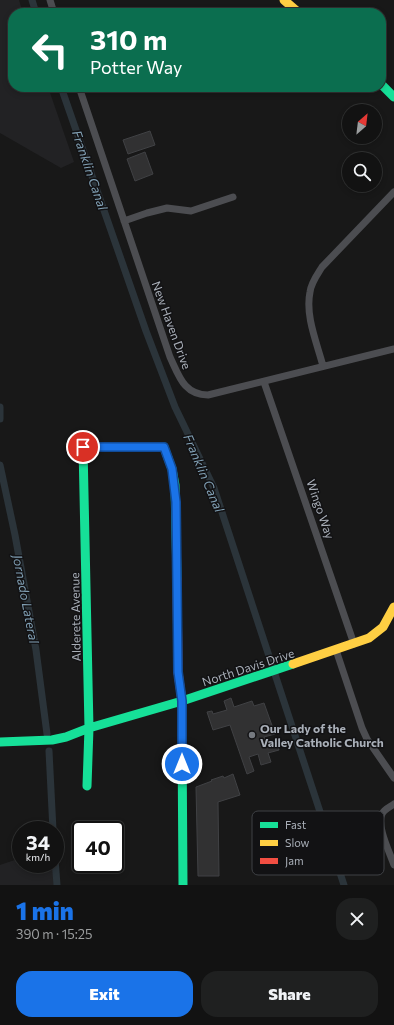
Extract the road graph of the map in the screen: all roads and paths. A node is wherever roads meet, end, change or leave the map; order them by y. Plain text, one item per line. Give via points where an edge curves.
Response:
1 (284, 0) edge
2 (293, 8) edge
3 (386, 89) edge
4 (81, 92) edge
5 (394, 97) edge
6 (394, 192) edge
7 (233, 197) dead end
8 (124, 221) junction
9 (394, 349) edge
10 (323, 366) junction
11 (264, 382) junction
12 (394, 607) edge
13 (354, 644) junction
14 (336, 650) junction
15 (182, 701) junction
16 (89, 728) junction
17 (0, 742) edge
18 (394, 778) edge
19 (87, 786) dead end
20 (394, 804) edge
21 (384, 812) edge
22 (384, 836) edge
23 (394, 865) edge
24 (183, 885) edge

1 - 2 street
3 - 5 street
4 - 8 street, New Haven Drive
6 - 10 street via 322,267 314,280 310,292 309,312
7 - 8 street via 191,212 167,208
8 - 11 street, New Haven Drive via 170,357 186,387 194,393 208,395
9 - 10 street, New Haven Drive
10 - 11 street, New Haven Drive
11 - 13 street, Wingo Way
12 - 13 street, North Davis Drive via 384,628 378,634
13 - 14 street, North Davis Drive
14 - 15 street, North Davis Drive
14 - 18 street via 362,728
15 - 16 street, North Davis Drive
15 - 16 street, Alderete Avenue via 178,672 175,490 172,469 164,447 83,447
15 - 24 street
16 - 17 street, North Davis Drive via 52,740
16 - 19 street, Alderete Avenue
20 - 21 street
22 - 23 street

